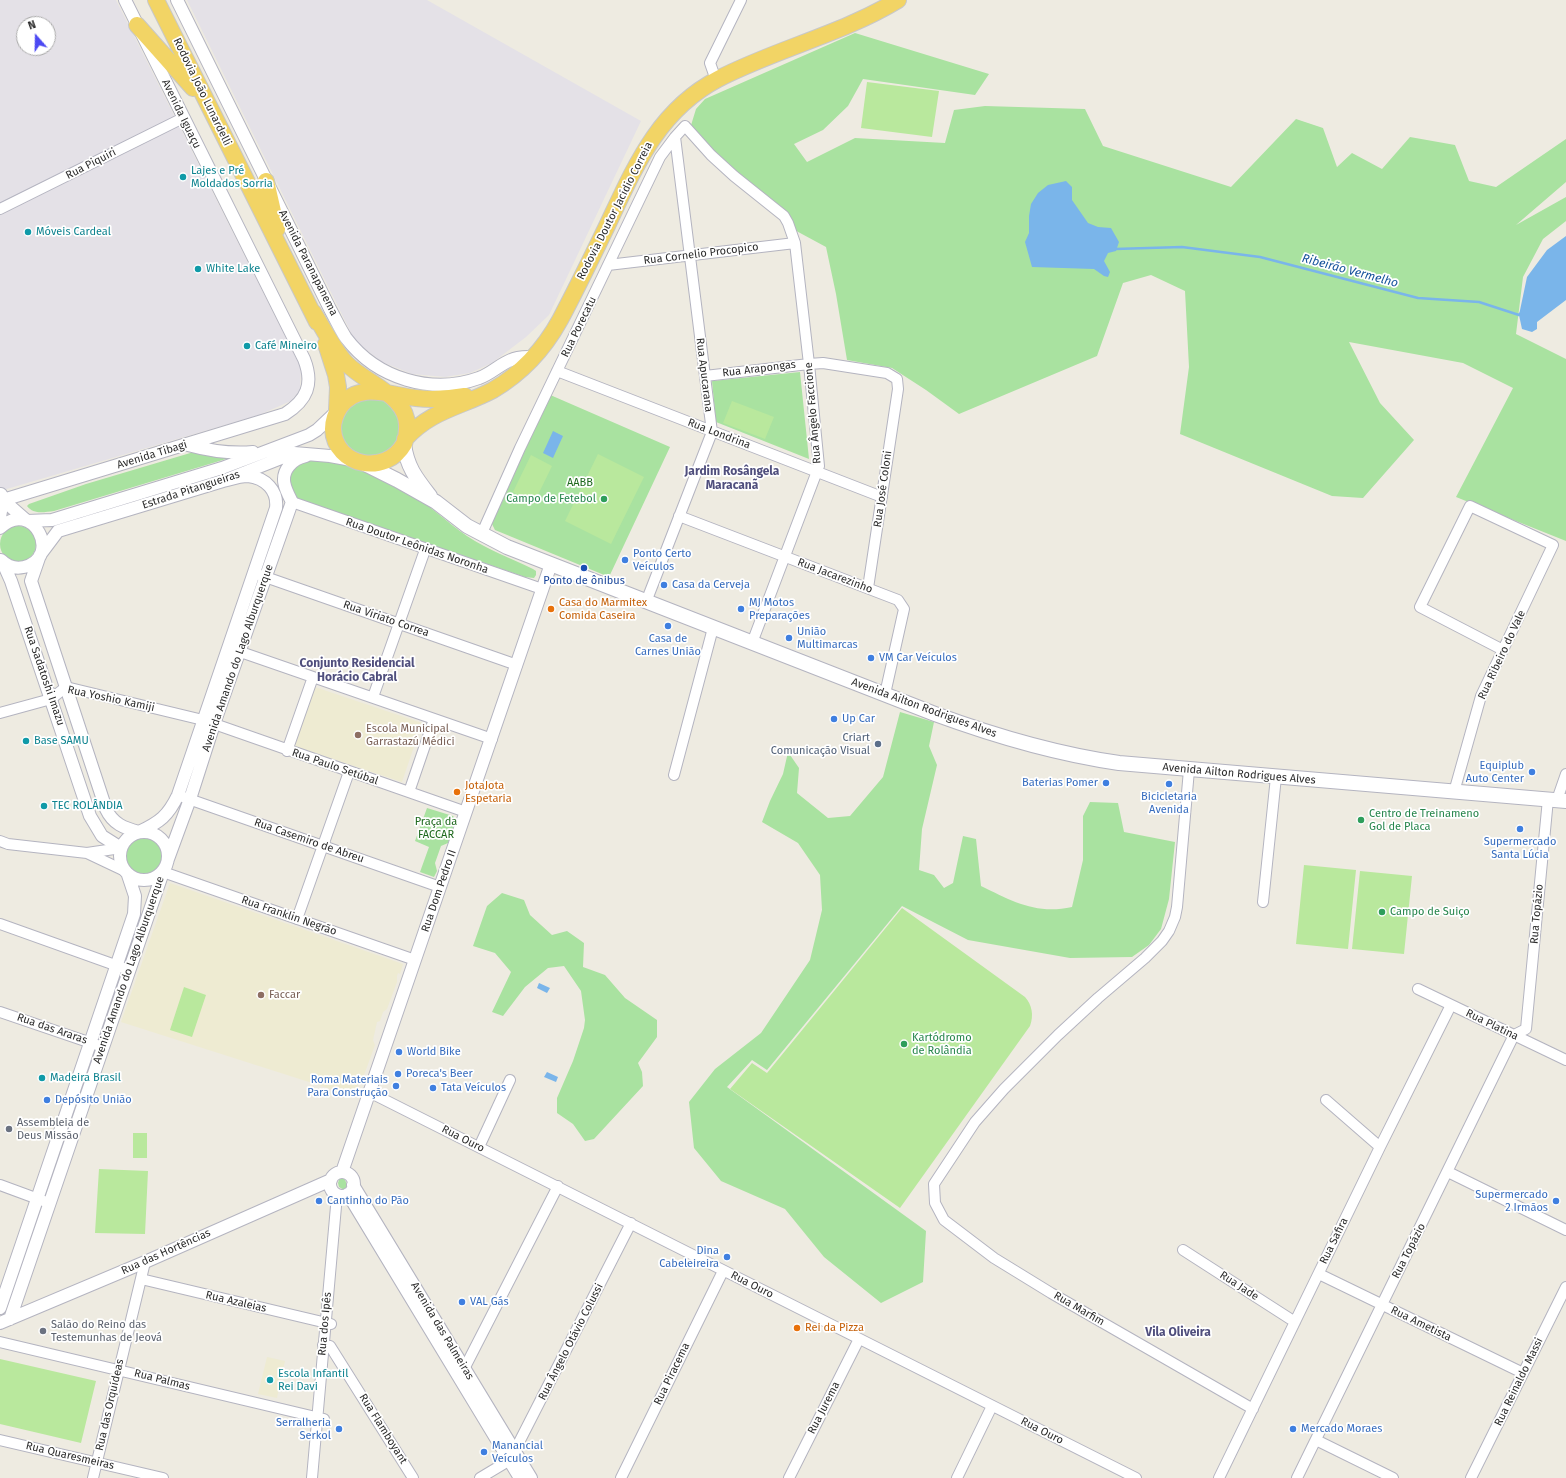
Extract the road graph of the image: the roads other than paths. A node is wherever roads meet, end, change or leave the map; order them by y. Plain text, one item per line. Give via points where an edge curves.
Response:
1 (125, 0) edge
2 (156, 0) edge
3 (177, 0) edge
4 (741, 0) edge
5 (898, 0) edge
6 (138, 25) junction
7 (716, 80) junction
8 (208, 104) junction
9 (183, 118) junction
10 (685, 126) joint
11 (675, 137) junction
12 (266, 181) junction
13 (0, 209) edge
14 (794, 243) junction
15 (283, 252) junction
16 (689, 256) junction
17 (608, 265) junction
18 (313, 312) junction
19 (535, 357) junction
20 (809, 364) junction
21 (557, 371) junction
22 (705, 376) junction
23 (509, 378) junction
24 (898, 389) joint
25 (386, 393) junction
26 (301, 402) joint
27 (337, 410) junction
28 (712, 432) junction
29 (405, 441) junction
30 (188, 444) junction
31 (270, 450) junction
32 (313, 454) junction
33 (359, 462) junction
34 (817, 472) junction
35 (223, 481) junction
36 (882, 497) junction
37 (1, 498) edge
38 (292, 502) junction
39 (436, 502) junction
40 (680, 516) junction
41 (0, 517) edge
42 (27, 521) junction
43 (0, 528) edge
44 (482, 533) junction
45 (425, 550) junction
46 (40, 555) junction
47 (785, 557) junction
48 (1, 562) edge
49 (551, 564) junction
50 (260, 575) junction
51 (868, 588) junction
52 (542, 590) junction
53 (646, 602) junction
54 (400, 623) junction
55 (713, 628) junction
56 (752, 643) junction
57 (228, 648) junction
58 (1503, 650) junction
59 (240, 652) junction
60 (516, 665) junction
61 (313, 677) junction
62 (66, 687) junction
63 (885, 694) junction
64 (373, 697) junction
65 (51, 699) junction
66 (0, 714) edge
67 (434, 719) junction
68 (209, 722) junction
69 (492, 739) junction
70 (287, 750) junction
71 (1189, 770) junction
72 (349, 772) junction
73 (1566, 774) edge
74 (674, 775) dead end
75 (1276, 777) junction
76 (409, 792) junction
77 (1454, 792) junction
78 (178, 795) junction
79 (190, 799) junction
80 (1557, 800) edge
81 (466, 812) junction
82 (140, 832) junction
83 (0, 841) edge
84 (323, 846) junction
85 (121, 848) junction
86 (87, 853) junction
87 (168, 859) junction
88 (163, 872) junction
89 (127, 873) junction
90 (440, 887) junction
91 (1263, 902) dead end
92 (297, 919) junction
93 (0, 924) edge
94 (415, 960) junction
95 (116, 965) junction
96 (129, 970) junction
97 (1418, 989) dead end
98 (1451, 1005) junction
99 (0, 1012) edge
100 (1526, 1029) junction
101 (1514, 1035) junction
102 (1525, 1041) junction
103 (90, 1042) junction
104 (103, 1047) junction
105 (1566, 1060) edge
106 (510, 1080) dead end
107 (369, 1092) junction
108 (1326, 1100) dead end
109 (479, 1147) junction
110 (1380, 1147) junction
111 (342, 1172) junction
112 (1448, 1172) junction
113 (331, 1180) junction
114 (0, 1185) edge
115 (558, 1186) junction
116 (345, 1192) junction
117 (37, 1199) junction
118 (49, 1202) junction
119 (631, 1223) junction
120 (1566, 1230) edge
121 (1182, 1250) dead end
122 (145, 1262) junction
123 (723, 1271) junction
124 (1318, 1274) junction
125 (141, 1279) junction
126 (1566, 1287) edge
127 (1382, 1305) junction
128 (0, 1308) edge
129 (5, 1321) edge
130 (1295, 1322) junction
131 (329, 1323) junction
132 (859, 1338) junction
133 (0, 1342) edge
134 (327, 1346) junction
135 (118, 1370) junction
136 (462, 1373) junction
137 (1523, 1373) junction
138 (992, 1406) junction
139 (1253, 1410) junction
140 (320, 1418) junction
141 (0, 1440) edge
142 (1316, 1440) junction
143 (512, 1456) junction
144 (97, 1463) junction
145 (1131, 1477) edge
146 (93, 1478) edge
147 (163, 1478) edge
148 (312, 1478) edge
149 (319, 1478) edge
150 (413, 1478) edge
151 (480, 1478) edge
152 (520, 1478) edge
153 (531, 1478) edge
154 (621, 1478) edge
155 (789, 1478) edge
156 (957, 1478) edge
157 (1219, 1478) edge
158 (1297, 1478) edge
159 (1393, 1478) edge
160 (1471, 1478) edge

1 - 6 street, Avenida Iguaçu
2 - 8 highway, Rodovia João Lunardelli
3 - 12 street, Avenida Paranapanema
4 - 7 street via 710,63
5 - 7 highway, Rodovia Doutor Jacídio Correia via 853,22
6 - 8 highway
6 - 9 street, Avenida Iguaçu
7 - 19 highway, Rodovia Doutor Jacídio Correia via 683,103 654,136 637,164 560,320
8 - 15 highway, Rodovia João Lunardelli
9 - 13 street, Rua Piquiri
9 - 26 street, Avenida Iguaçu via 304,359 308,378 306,394
10 - 11 street, Rua Porecatu
10 - 14 street, Rua Ângelo Faccione via 734,176 784,216
11 - 16 street, Rua Apucarana
11 - 17 street, Rua Porecatu via 660,157
12 - 15 highway
12 - 19 street, Avenida Paranapanema via 346,338 360,354 375,365 400,378 440,386 461,384 481,377 519,357
14 - 16 street, Rua Cornelio Procopico
14 - 20 street, Rua Ângelo Faccione
15 - 18 highway, Rodovia João Lunardelli
16 - 17 street, Rua Cornelio Procopico
16 - 22 street, Rua Apucarana
17 - 21 street, Rua Porecatu
18 - 25 highway, Rodovia João Lunardelli via 355,372
18 - 27 highway, Rodovia João Lunardelli via 336,375
19 - 23 highway, Rodovia Doutor Jacídio Correia
20 - 22 street, Rua Arapongas
20 - 24 street, Rua Arapongas via 823,363 887,373 897,379
20 - 34 street, Rua Ângelo Faccione via 819,466
21 - 28 street, Rua Londrina
21 - 44 street, Rua Porecatu
22 - 28 street, Rua Apucarana
23 - 25 highway, Rodovia Doutor Jacídio Correia via 468,395 453,398 416,398
23 - 29 highway, Rodovia Doutor Jacídio Correia via 493,390 430,418 413,430
24 - 36 street, Rua José Coloni
25 - 27 highway via 365,391 355,394
25 - 29 highway via 399,403 405,413
26 - 30 street, Avenida Tibagi via 285,414
27 - 31 street, Estrada Pitangueiras via 309,435
27 - 33 highway via 334,437 339,447
28 - 34 street, Rua Londrina
28 - 40 street, Rua Apucarana
29 - 33 highway via 389,459 377,464
29 - 39 main road via 411,470
30 - 31 street via 231,453
30 - 37 street, Avenida Tibagi
31 - 42 street, Estrada Pitangueiras via 222,468 52,520
32 - 33 street, Estrada Pitangueiras
32 - 35 street, Estrada Pitangueiras via 294,453
32 - 38 street via 294,461 285,471 284,482
33 - 39 main road
34 - 36 street, Rua Londrina
34 - 47 street, Rua Ângelo Faccione
35 - 46 street, Estrada Pitangueiras via 58,531
35 - 50 street, Avenida Amando do Lago Alburquerque via 248,476 261,480 272,489 277,499
36 - 51 street, Rua José Coloni
37 - 41 street
37 - 42 street
38 - 45 street, Rua Doutor Leônidas Noronha
38 - 50 street, Avenida Amando do Lago Alburquerque
39 - 44 main road, Avenida Ailton Rodrigues Alves via 457,519
40 - 47 street, Rua Jacarezinho
40 - 53 street, Rua Apucarana
42 - 43 street, Estrada Pitangueiras via 12,520
42 - 46 street via 35,526 41,535 43,545
44 - 49 main road, Avenida Ailton Rodrigues Alves via 508,547
45 - 52 street, Rua Doutor Leônidas Noronha
45 - 54 street
46 - 48 street via 26,567 16,568
46 - 62 street, Rua Sadatoshi Imazu via 31,581
47 - 51 street, Rua Jacarezinho
47 - 56 street, Rua Ângelo Faccione
48 - 65 street, Rua Sadatoshi Imazu via 11,581
49 - 52 street, Rua Dom Pedro II
49 - 53 main road, Avenida Ailton Rodrigues Alves
50 - 54 street, Rua Viriato Correa
50 - 57 street, Avenida Amando do Lago Alburquerque
50 - 59 street, Avenida Amando do Lago Alburquerque
51 - 63 street, Rua Jacarezinho via 898,600 904,609
52 - 60 street, Rua Dom Pedro II
53 - 55 main road, Avenida Ailton Rodrigues Alves
54 - 60 street, Rua Viriato Correa
54 - 64 street
55 - 56 main road, Avenida Ailton Rodrigues Alves
55 - 74 street
56 - 63 main road, Avenida Ailton Rodrigues Alves
57 - 59 street
57 - 68 street, Avenida Amando do Lago Alburquerque
58 - 58 street, Rua Ribeiro do Vale via 1554,545 1470,506 1420,607
58 - 77 street, Rua Ribeiro do Vale via 1481,696
59 - 61 street
59 - 68 street, Avenida Amando do Lago Alburquerque
60 - 69 street, Rua Dom Pedro II
61 - 64 street
61 - 70 street
62 - 65 street, Rua Yoshio Kamiji
62 - 68 street, Rua Yoshio Kamiji
62 - 82 street, Rua Sadatoshi Imazu via 109,816 122,828
63 - 71 main road, Avenida Ailton Rodrigues Alves via 965,725 1058,752 1119,763
64 - 67 street
65 - 66 street, Rua Yoshio Kamiji
65 - 85 street, Rua Sadatoshi Imazu via 90,816 102,836
67 - 69 street
67 - 76 street
68 - 70 street, Rua Paulo Setúbal
68 - 78 street, Avenida Amando do Lago Alburquerque
68 - 79 street, Avenida Amando do Lago Alburquerque
69 - 81 street, Rua Dom Pedro II
70 - 72 street, Rua Paulo Setúbal
71 - 75 main road, Avenida Ailton Rodrigues Alves
71 - 139 street, Rua Marfim via 1177,907 1169,931 1145,958 1004,1090 975,1122 934,1184 935,1203 944,1220 994,1258 1051,1294
72 - 76 street, Rua Paulo Setúbal
72 - 84 street
73 - 80 street, Rua Topázio
75 - 77 main road, Avenida Ailton Rodrigues Alves
75 - 91 street
76 - 81 street, Rua Paulo Setúbal
77 - 80 main road, Avenida Ailton Rodrigues Alves
78 - 79 street, Rua Casemiro de Abreu
78 - 82 street, Avenida Amando do Lago Alburquerque via 164,818
79 - 84 street, Rua Casemiro de Abreu
79 - 87 street, Avenida Amando do Lago Alburquerque
80 - 100 street, Rua Topázio
81 - 90 street, Rua Dom Pedro II
82 - 85 street via 130,836
82 - 87 street via 149,833 162,840 167,849
83 - 86 street
84 - 90 street, Rua Casemiro de Abreu
84 - 92 street
85 - 86 street
85 - 89 street via 121,862
86 - 89 street
87 - 88 street
88 - 89 street via 146,880 136,879
88 - 92 street, Rua Franklin Negrão
88 - 96 street, Avenida Amando do Lago Alburquerque
89 - 95 street, Avenida Amando do Lago Alburquerque via 135,896 134,914
90 - 94 street, Rua Dom Pedro II
92 - 94 street, Rua Franklin Negrão
93 - 95 street
94 - 107 street, Rua Dom Pedro II
95 - 96 street
95 - 103 street, Avenida Amando do Lago Alburquerque
96 - 104 street, Avenida Amando do Lago Alburquerque
97 - 98 street, Rua Platina
98 - 101 street, Rua Platina
98 - 110 street, Rua Safira
99 - 103 street, Rua das Araras
100 - 101 street
100 - 102 street, Rua Topázio
101 - 102 street, Rua Platina
101 - 112 street, Rua Topázio
102 - 105 street, Rua Platina
103 - 104 street, Rua das Araras
103 - 117 street, Avenida Amando do Lago Alburquerque
104 - 118 street, Avenida Amando do Lago Alburquerque
106 - 109 street
107 - 109 street, Rua Ouro
107 - 111 street, Rua Dom Pedro II
108 - 110 street
109 - 115 street, Rua Ouro
110 - 124 street, Rua Safira
111 - 113 street, Rua das Hortências via 335,1174
111 - 116 street via 350,1176
112 - 120 street
112 - 127 street, Rua Topázio
113 - 116 street via 331,1189
113 - 122 street, Rua das Hortências
114 - 117 street
115 - 119 street, Rua Ouro
115 - 136 street
116 - 131 street, Rua dos Ipês
116 - 136 street, Avenida das Palmeiras
117 - 118 street
117 - 128 street, Avenida Amando do Lago Alburquerque
118 - 129 street, Avenida Amando do Lago Alburquerque
119 - 123 street, Rua Ouro
119 - 143 street, Rua Ângelo Otávio Colussi
121 - 130 street, Rua Jade
122 - 125 street, Rua das Orquídeas
122 - 129 street, Rua das Hortências
123 - 132 street, Rua Ouro
123 - 154 street, Rua Piracema
124 - 127 street, Rua Ametista
124 - 130 street, Rua Safira
125 - 131 street, Rua Azaleias
125 - 135 street, Rua das Orquídeas
126 - 137 street, Rua Reinaldo Massi
127 - 137 street, Rua Ametista
127 - 142 street, Rua Topázio
130 - 139 street, Rua Safira
131 - 134 street, Rua dos Ipês
132 - 138 street, Rua Ouro
132 - 155 street, Rua Jurema
133 - 135 street, Rua Palmas
134 - 140 street, Rua dos Ipês
134 - 150 street, Rua Flamboyant
135 - 140 street, Rua Palmas
135 - 144 street, Rua das Orquídeas
136 - 143 street, Avenida das Palmeiras
137 - 160 street, Rua Reinaldo Massi
138 - 145 street, Rua Ouro
138 - 156 street
139 - 157 street, Rua Safira
140 - 148 street, Rua dos Ipês
140 - 149 street, Rua dos Ipês
141 - 144 street, Rua Quaresmeiras
142 - 158 street, Rua Topázio
142 - 159 street
143 - 151 street
143 - 152 street, Avenida das Palmeiras
143 - 153 street, Avenida das Palmeiras
144 - 146 street, Rua das Orquídeas
144 - 147 street, Rua Quaresmeiras

